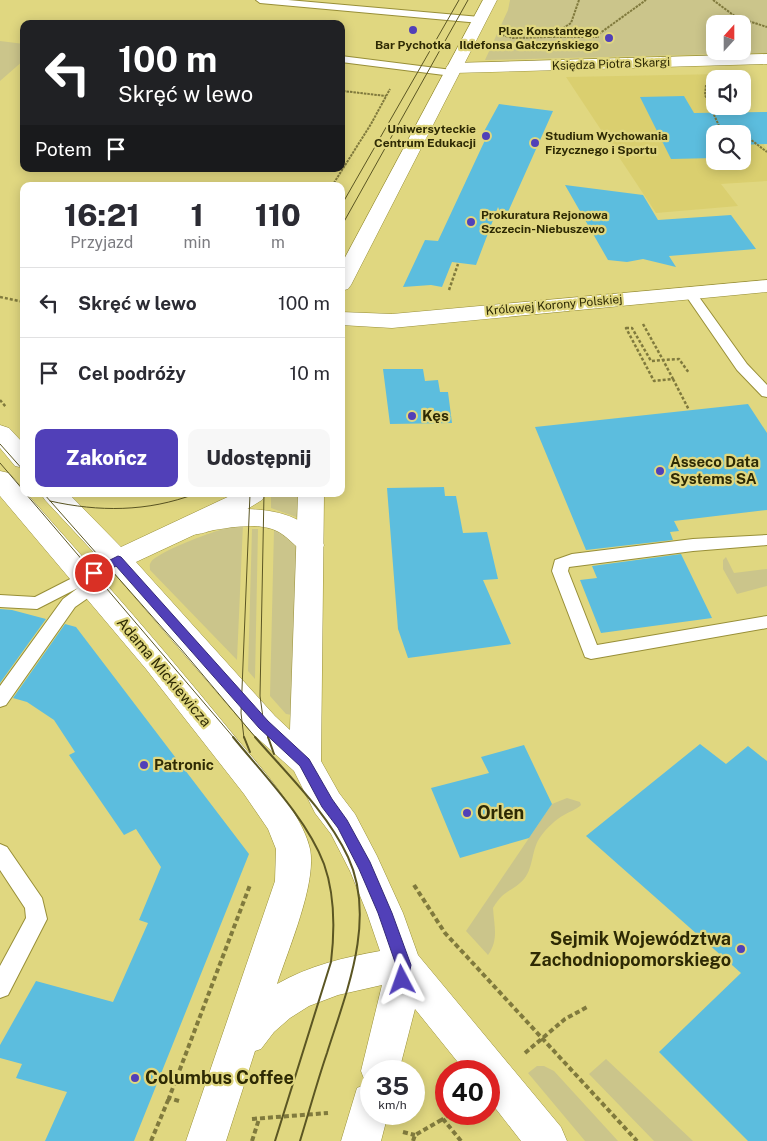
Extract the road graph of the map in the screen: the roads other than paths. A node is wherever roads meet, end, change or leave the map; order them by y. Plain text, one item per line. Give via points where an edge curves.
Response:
1 (260, 0) edge
2 (490, 0) edge
3 (480, 20) junction
4 (767, 59) edge
5 (345, 60) edge
6 (453, 71) junction
7 (345, 277) edge
8 (767, 286) edge
9 (690, 293) junction
10 (345, 318) edge
11 (767, 394) edge
12 (0, 432) edge
13 (20, 455) edge
14 (0, 479) edge
15 (57, 497) edge
16 (248, 497) edge
17 (311, 497) edge
18 (183, 529) junction
19 (767, 540) edge
20 (311, 545) junction
21 (118, 560) junction
22 (88, 582) junction
23 (0, 601) edge
24 (767, 622) edge
25 (0, 700) edge
26 (305, 762) junction
27 (0, 853) edge
28 (403, 965) junction
29 (0, 988) edge
30 (235, 1057) junction
31 (383, 1060) edge
32 (365, 1125) edge
33 (206, 1141) edge
34 (361, 1141) edge
35 (547, 1141) edge

1 - 3 lane
2 - 3 street
3 - 6 street
4 - 6 street, Księdza Piotra Skargi
5 - 6 lane
6 - 7 street
8 - 9 street, Królowej Korony Polskiej
9 - 10 street, Królowej Korony Polskiej via 392,321
9 - 11 lane via 742,367
12 - 13 street
14 - 22 street, Adama Mickiewicza
15 - 21 street
16 - 18 street
17 - 20 street
18 - 20 street via 217,521 274,521 296,530
18 - 21 street
19 - 24 lane via 693,545 572,560 561,564 560,571 591,652
20 - 26 street
21 - 22 street
21 - 26 street via 264,725
22 - 23 lane via 37,603
22 - 25 lane
22 - 30 street, Adama Mickiewicza via 267,799 282,822 293,849 292,881
26 - 28 street via 365,867
27 - 29 lane via 36,905 37,919
28 - 30 street via 326,981 282,1002 258,1021
28 - 31 street via 398,1003
28 - 35 street
30 - 33 street
32 - 34 street

